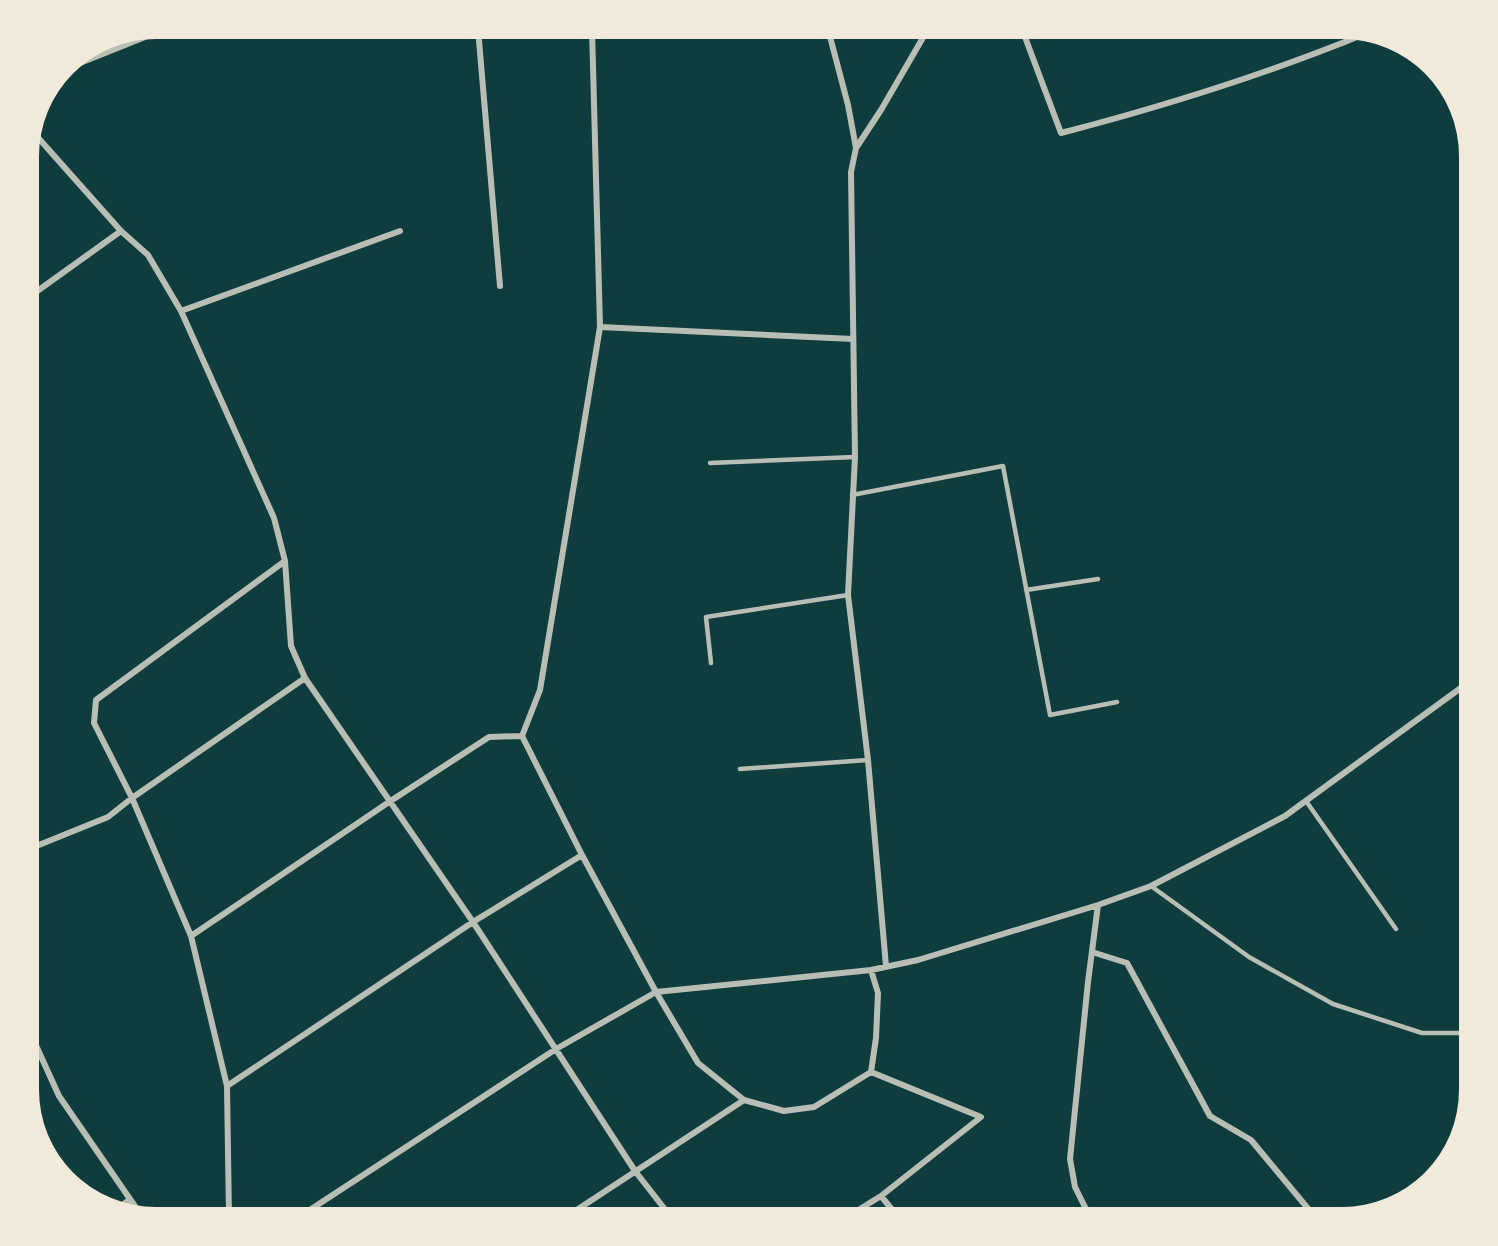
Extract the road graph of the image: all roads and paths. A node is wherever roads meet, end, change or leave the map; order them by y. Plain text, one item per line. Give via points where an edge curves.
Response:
1 (479, 39) edge
2 (592, 39) edge
3 (831, 39) edge
4 (922, 39) edge
5 (1026, 39) edge
6 (1350, 40) edge
7 (40, 140) edge
8 (856, 148) junction
9 (121, 231) junction
10 (400, 231) dead end
11 (500, 286) dead end
12 (39, 290) edge
13 (181, 311) junction
14 (600, 327) junction
15 (853, 339) junction
16 (855, 457) junction
17 (710, 463) dead end
18 (852, 495) junction
19 (285, 561) junction
20 (1098, 579) dead end
21 (1026, 590) junction
22 (848, 595) junction
23 (711, 663) dead end
24 (305, 678) junction
25 (1459, 690) edge
26 (1118, 702) dead end
27 (522, 736) junction
28 (868, 760) junction
29 (740, 769) dead end
30 (132, 798) junction
31 (389, 801) junction
32 (1306, 801) junction
33 (39, 845) edge
34 (582, 855) junction
35 (1151, 886) junction
36 (1098, 905) junction
37 (473, 922) junction
38 (1396, 929) dead end
39 (191, 936) junction
40 (1092, 952) junction
41 (886, 966) junction
42 (871, 970) junction
43 (656, 992) junction
44 (1459, 1033) edge
45 (556, 1048) junction
46 (39, 1052) edge
47 (871, 1072) junction
48 (227, 1086) junction
49 (744, 1100) junction
50 (635, 1171) junction
51 (881, 1196) junction
52 (130, 1199) junction
53 (125, 1203) edge
54 (134, 1205) edge
55 (229, 1207) edge
56 (316, 1207) edge
57 (582, 1207) edge
58 (662, 1207) edge
59 (864, 1207) edge
60 (890, 1207) edge
61 (1085, 1207) edge
62 (1307, 1207) edge

1 - 11 street
2 - 14 street
3 - 8 street
4 - 8 street
5 - 6 street via 1061,134 1274,69
7 - 9 street
8 - 15 street via 851,172
9 - 12 street
9 - 13 street via 148,255
10 - 13 street
13 - 19 street via 274,518
14 - 15 street
14 - 27 street via 540,690
15 - 16 street
16 - 17 lane
16 - 18 street
18 - 21 lane via 1003,466
18 - 22 street
19 - 24 street via 291,646
19 - 30 street via 96,700 94,723
20 - 21 lane
21 - 26 lane via 1050,715
22 - 23 lane via 706,617
22 - 28 street
24 - 30 street
24 - 31 street
25 - 32 street
27 - 31 street via 489,737
27 - 34 street
28 - 29 lane
28 - 41 street
30 - 33 street via 108,817
30 - 39 street
31 - 37 street
31 - 39 street
32 - 35 street via 1252,835
32 - 38 lane
34 - 37 street
34 - 43 street
35 - 36 street
35 - 44 lane via 1249,957 1333,1004 1422,1033
36 - 40 street
36 - 41 street via 918,960
37 - 45 street
37 - 48 street
39 - 48 street
40 - 61 street via 1070,1159 1075,1187
40 - 62 street via 1127,963 1210,1116 1251,1140
41 - 42 street
42 - 43 street
42 - 47 street via 878,993
43 - 45 street
43 - 49 street via 698,1063
45 - 50 street
45 - 56 street
46 - 52 street via 59,1096
47 - 49 street via 814,1107 784,1111
47 - 51 street via 981,1117
48 - 55 street
49 - 50 street
50 - 57 street
50 - 58 street
51 - 59 street
51 - 60 street
52 - 53 street
52 - 54 street

